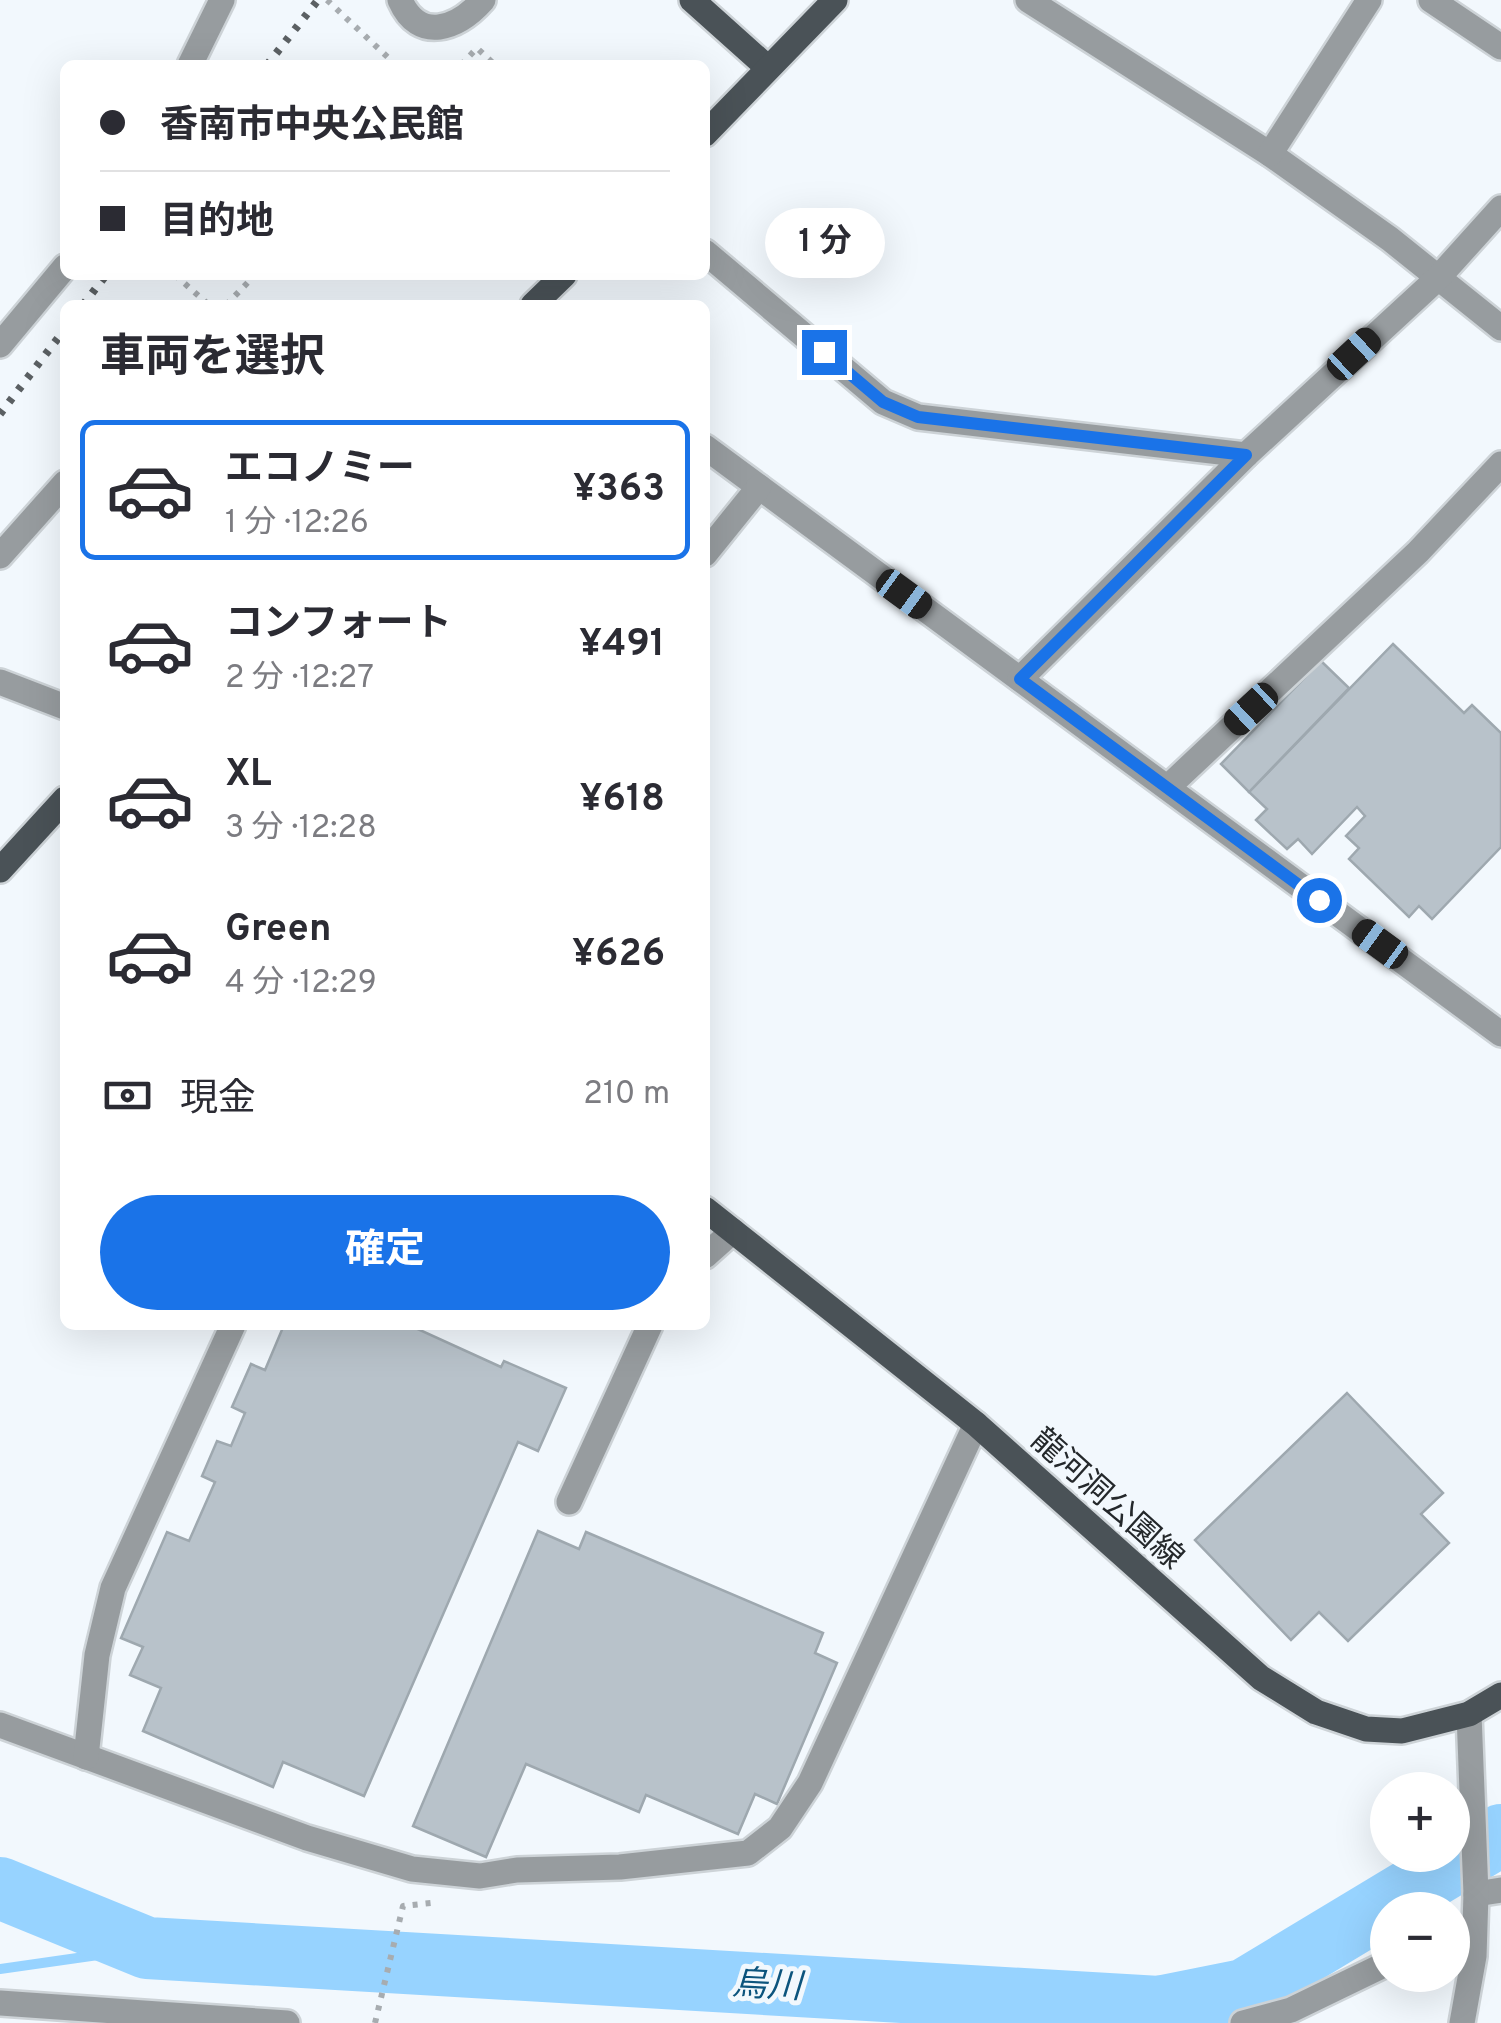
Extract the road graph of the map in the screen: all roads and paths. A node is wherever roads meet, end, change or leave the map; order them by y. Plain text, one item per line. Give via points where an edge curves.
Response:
1 (222, 0) edge
2 (327, 0) edge
3 (400, 0) edge
4 (483, 0) edge
5 (692, 0) edge
6 (835, 0) edge
7 (1028, 0) edge
8 (1369, 0) edge
9 (1431, 0) edge
10 (1501, 47) edge
11 (192, 60) edge
12 (391, 60) edge
13 (466, 60) edge
14 (491, 60) edge
15 (768, 68) junction
16 (710, 129) edge
17 (1270, 154) junction
18 (1501, 208) edge
19 (710, 256) edge
20 (60, 272) edge
21 (1438, 278) junction
22 (181, 280) edge
23 (250, 280) edge
24 (559, 280) edge
25 (203, 300) edge
26 (231, 300) edge
27 (537, 300) edge
28 (1501, 328) edge
29 (0, 345) edge
30 (710, 451) edge
31 (1246, 455) junction
32 (1501, 464) edge
33 (760, 487) junction
34 (60, 489) edge
35 (710, 548) edge
36 (0, 556) edge
37 (1020, 679) junction
38 (0, 682) edge
39 (60, 705) edge
40 (1168, 788) junction
41 (60, 804) edge
42 (0, 870) edge
43 (1501, 1034) edge
44 (710, 1212) edge
45 (733, 1231) junction
46 (710, 1252) edge
47 (231, 1330) edge
48 (648, 1330) edge
49 (976, 1424) junction
50 (569, 1502) dead end
51 (1501, 1695) edge
52 (1469, 1714) junction
53 (0, 1724) edge
54 (86, 1756) junction
55 (1488, 1892) edge
56 (403, 1906) dead end
57 (1470, 1938) edge
58 (1370, 1972) edge
59 (1462, 1992) edge
60 (0, 2003) edge
61 (286, 2023) edge
62 (375, 2023) edge
63 (1244, 2023) edge
64 (1462, 2023) edge

1 - 11 street
2 - 12 path
3 - 4 street via 423,26 444,29
5 - 15 main road
6 - 15 main road
7 - 17 street
8 - 17 street
9 - 10 street
13 - 14 path via 478,48
15 - 16 main road
17 - 21 street
18 - 21 street
19 - 31 street via 883,402 918,417
20 - 29 street
21 - 28 street
21 - 31 street
22 - 25 path
23 - 26 path
24 - 27 main road
30 - 33 street
31 - 37 street
32 - 40 street via 1418,552
33 - 35 street
33 - 37 street
34 - 36 street
37 - 40 street
38 - 39 street
40 - 43 street
41 - 42 main road
44 - 45 main road, 龍河洞公園線
45 - 46 street
45 - 49 main road, 龍河洞公園線
47 - 54 street via 113,1588 97,1655
48 - 50 street
49 - 52 main road, 龍河洞公園線 via 1261,1678 1316,1712 1366,1729 1402,1731
49 - 54 street via 810,1783 780,1828 748,1853 480,1876 412,1870
51 - 52 main road, 龍河洞公園線
52 - 55 street
53 - 54 street
55 - 57 street
56 - 62 path
58 - 63 street via 1291,2010
59 - 64 street
60 - 61 street

